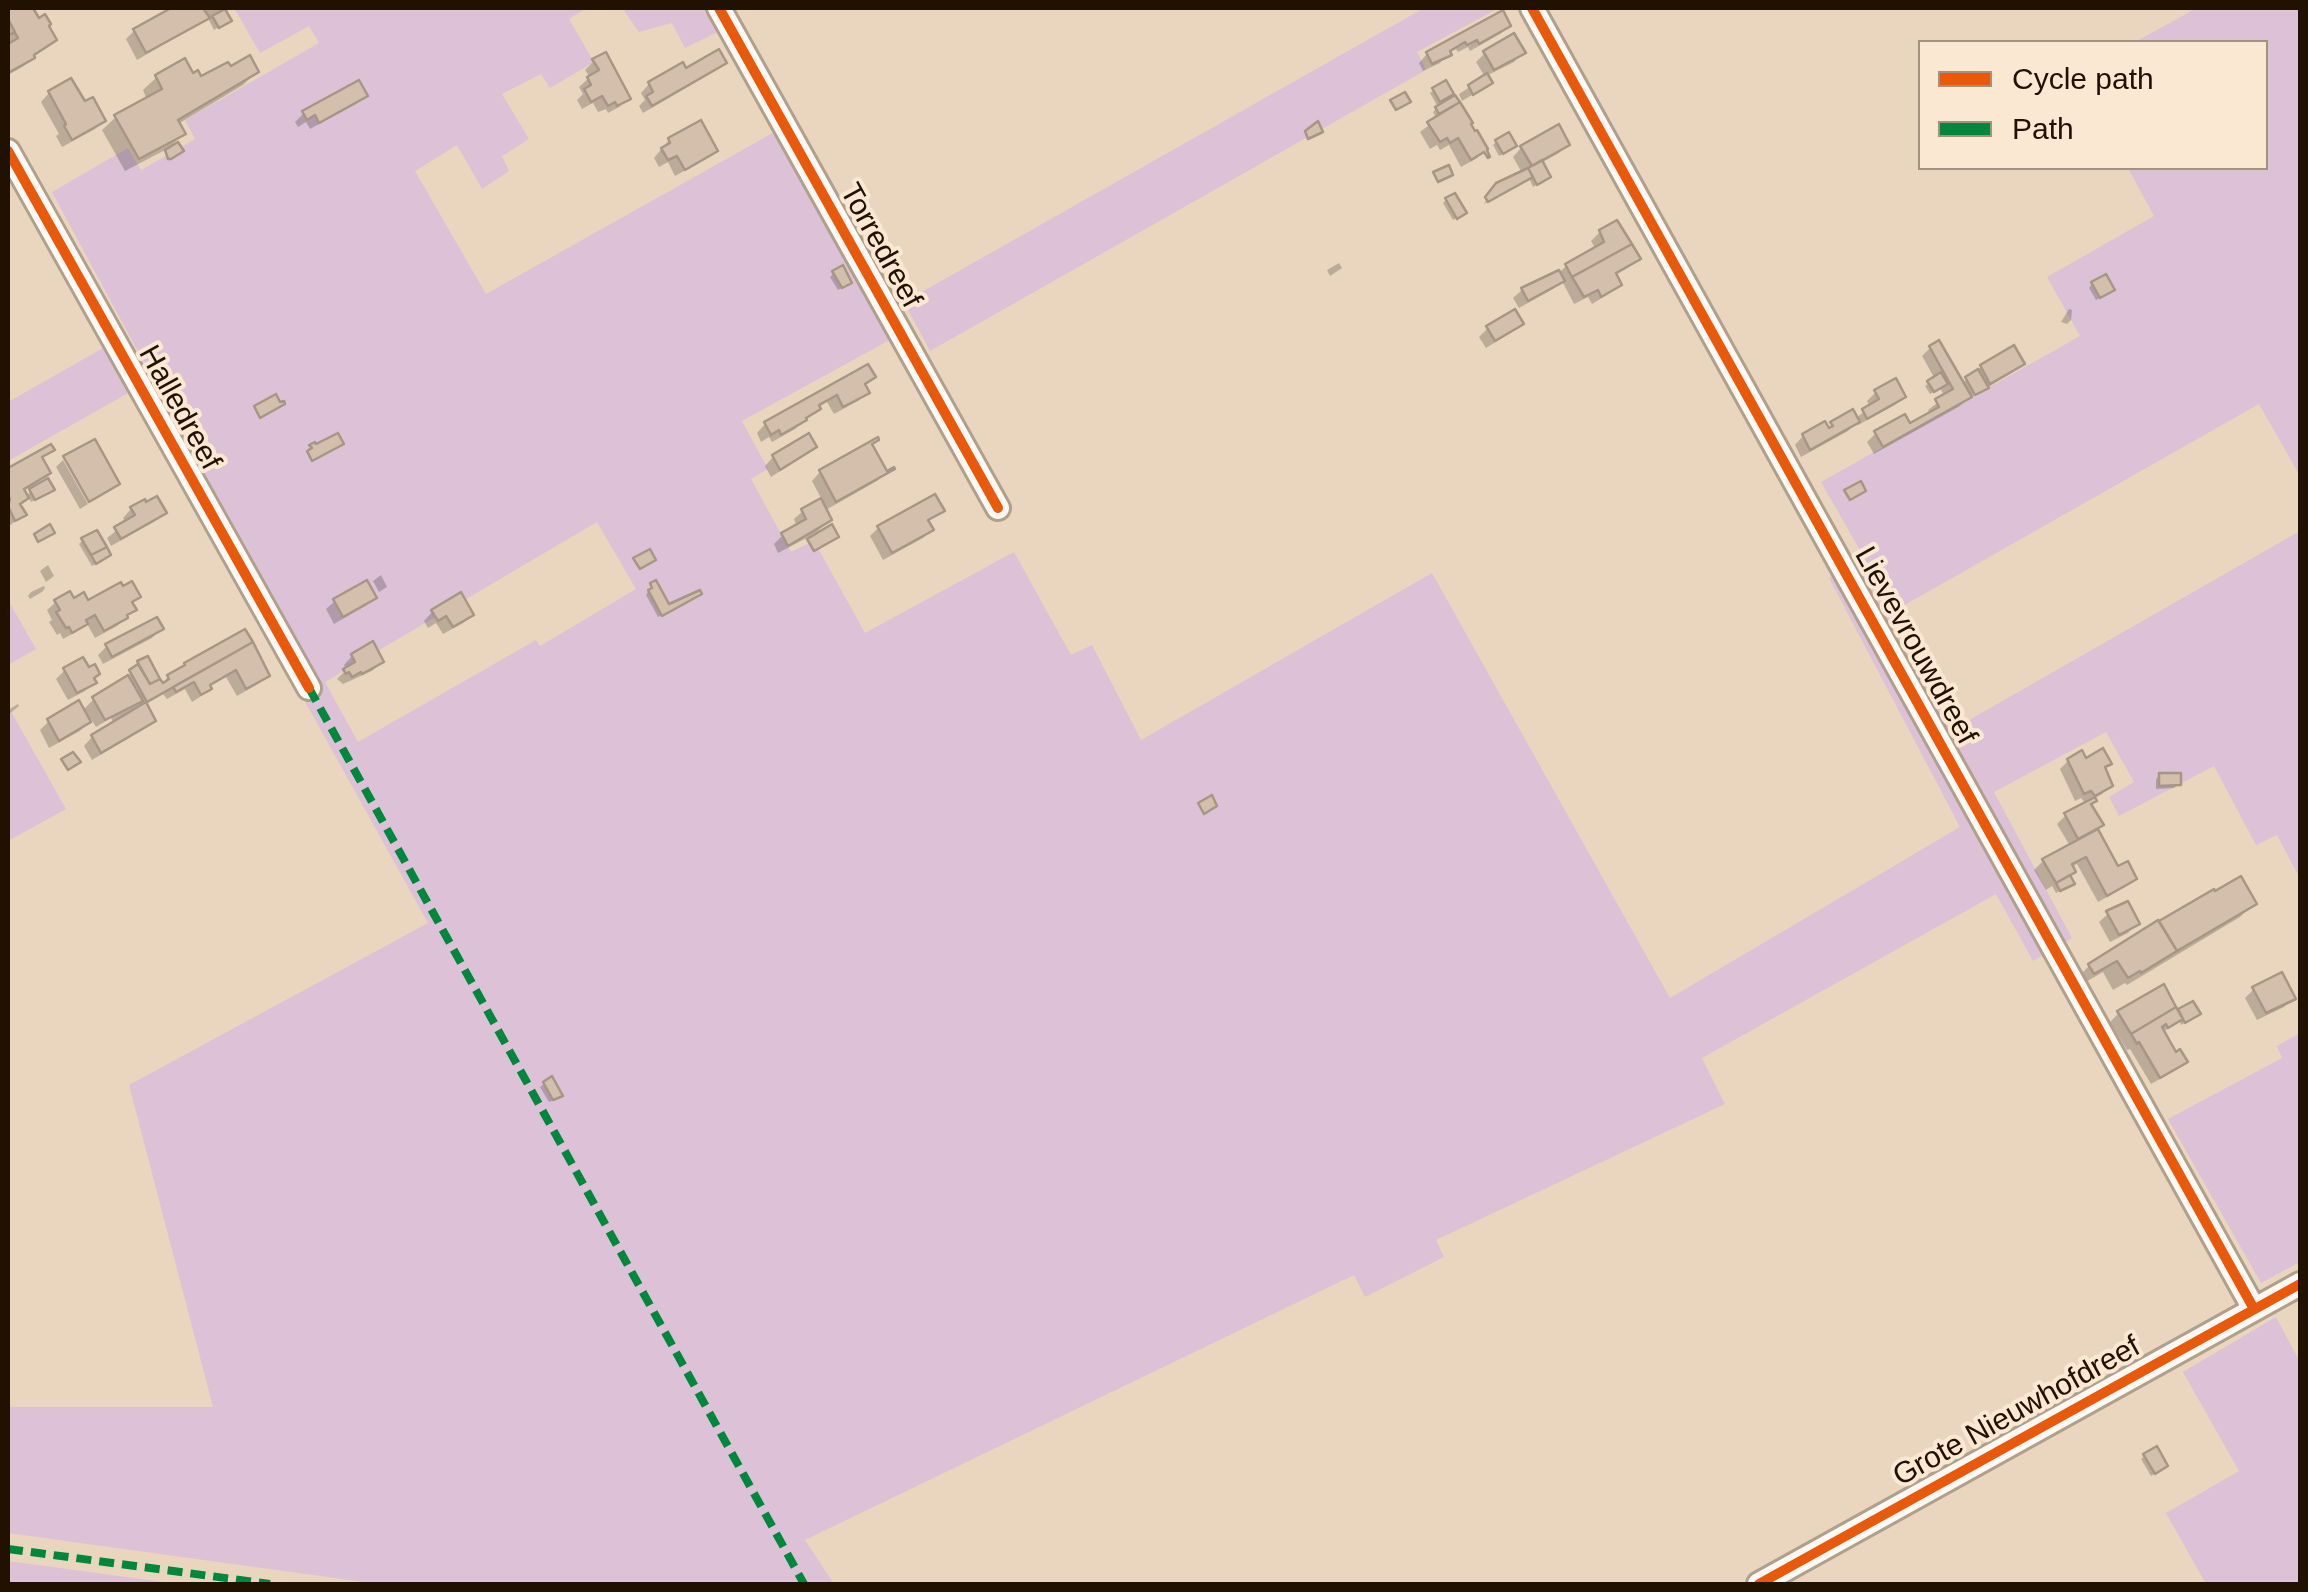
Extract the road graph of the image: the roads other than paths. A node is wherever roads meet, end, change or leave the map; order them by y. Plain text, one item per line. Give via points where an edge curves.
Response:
1 (719, 8) edge
2 (1532, 8) edge
3 (8, 151) edge
4 (998, 508) dead end
5 (309, 688) dead end
6 (2300, 1284) edge
7 (2254, 1310) junction
8 (1758, 1584) edge

1 - 4 street, Torredreef
2 - 7 street, Lievevrouwdreef
3 - 5 street, Halledreef
6 - 7 street, Grote Nieuwhofdreef
7 - 8 street, Grote Nieuwhofdreef

